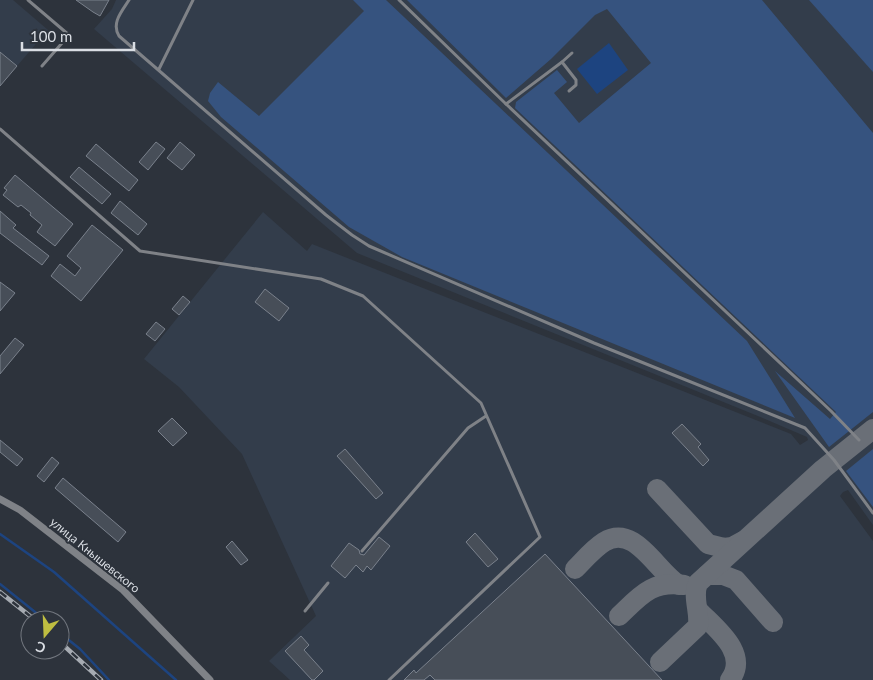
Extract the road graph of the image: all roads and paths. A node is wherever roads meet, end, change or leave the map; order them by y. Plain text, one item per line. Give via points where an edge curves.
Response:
1 (28, 0) edge
2 (129, 0) edge
3 (193, 0) edge
4 (399, 0) edge
5 (572, 54) dead end
6 (562, 62) junction
7 (42, 66) dead end
8 (159, 69) junction
9 (569, 91) dead end
10 (506, 104) junction
11 (0, 129) edge
12 (486, 416) junction
13 (859, 440) dead end
14 (0, 499) edge
15 (873, 512) edge
16 (362, 551) dead end
17 (328, 584) dead end
18 (305, 611) dead end
19 (210, 680) edge
20 (389, 680) edge

1 - 7 lane via 69,35
2 - 8 lane via 118,16 116,30
3 - 8 lane
4 - 10 lane
5 - 6 lane
6 - 9 lane via 576,80 576,85
6 - 10 lane
8 - 15 lane via 352,236 585,339 805,428
10 - 13 lane
11 - 12 lane via 140,250 321,279 363,296 481,402
12 - 16 lane via 468,428
12 - 20 lane via 540,537
14 - 19 street, улица Кнышевского via 20,510 123,590
17 - 18 lane

